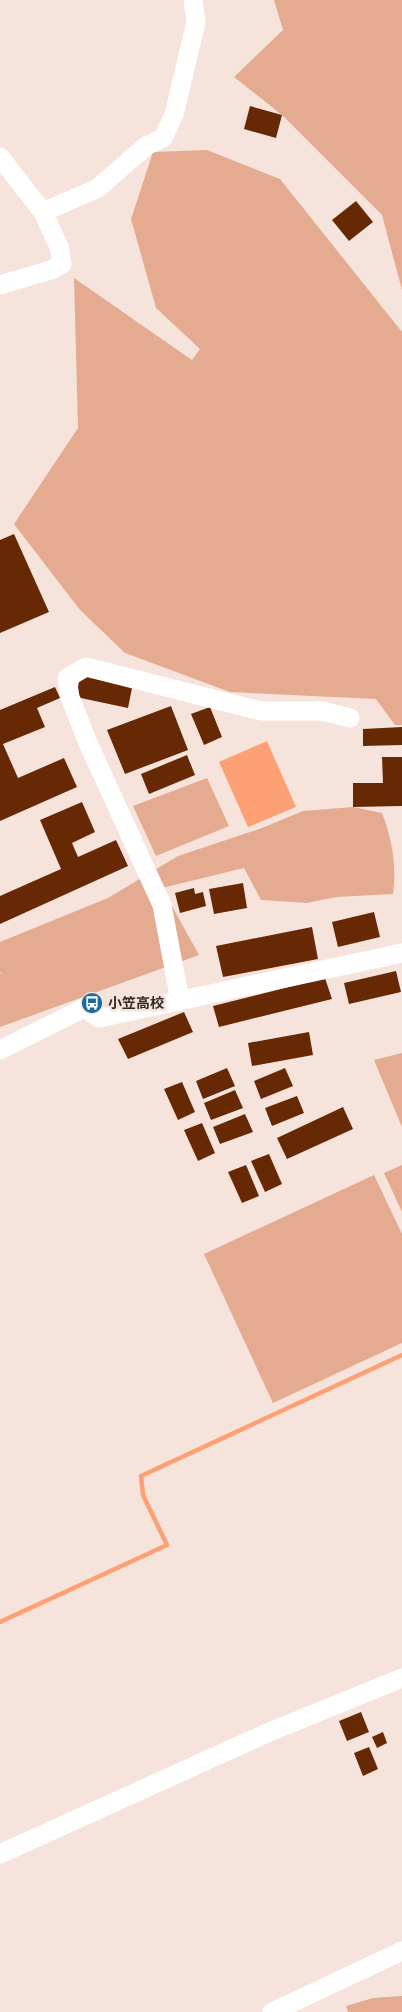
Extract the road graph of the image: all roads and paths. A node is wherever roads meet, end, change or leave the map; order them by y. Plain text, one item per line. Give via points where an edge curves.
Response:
1 (193, 0) edge
2 (0, 157) edge
3 (43, 212) junction
4 (0, 285) edge
5 (350, 718) dead end
6 (402, 953) edge
7 (180, 1001) junction
8 (0, 1050) edge
9 (402, 1678) edge
10 (0, 1854) edge
11 (402, 1951) edge
12 (272, 2012) edge

1 - 3 street via 196,22 174,115 163,138 146,146 98,188
2 - 3 street
3 - 4 street via 60,249 62,264
5 - 7 street via 322,711 261,711 86,667 67,678 70,696 88,743 162,905
6 - 7 street
7 - 8 street via 99,1018 84,1008
9 - 10 street via 267,1733
11 - 12 street

